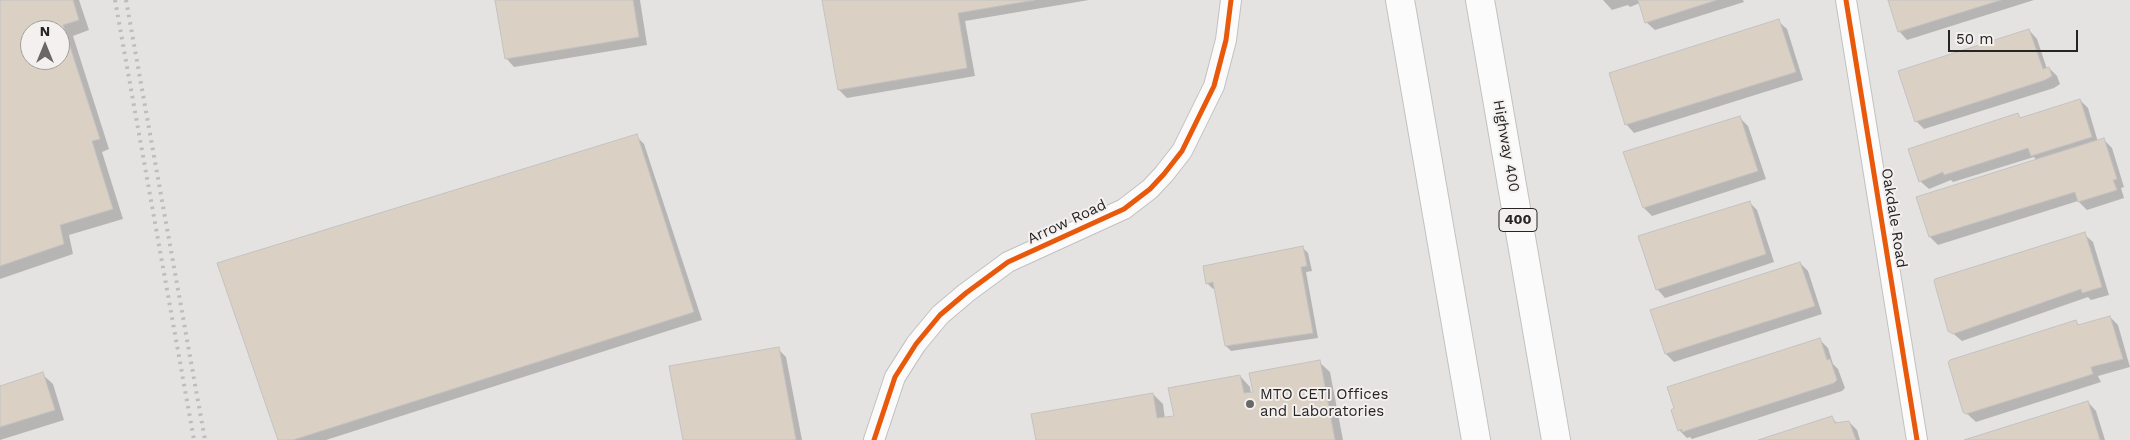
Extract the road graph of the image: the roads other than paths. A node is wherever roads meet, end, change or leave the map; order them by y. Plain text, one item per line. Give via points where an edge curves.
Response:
1 (1231, 0) edge
2 (1400, 0) edge
3 (1480, 0) edge
4 (1846, 0) edge
5 (874, 440) edge
6 (1476, 440) edge
7 (1556, 440) edge
8 (1917, 440) edge

1 - 5 street, Arrow Road via 1226,40 1214,86 1182,151 1170,166 1150,189 1124,210 1008,262 940,316 916,344 895,377
2 - 6 highway
3 - 7 highway, Highway 400 / 400
4 - 8 street, Oakdale Road

